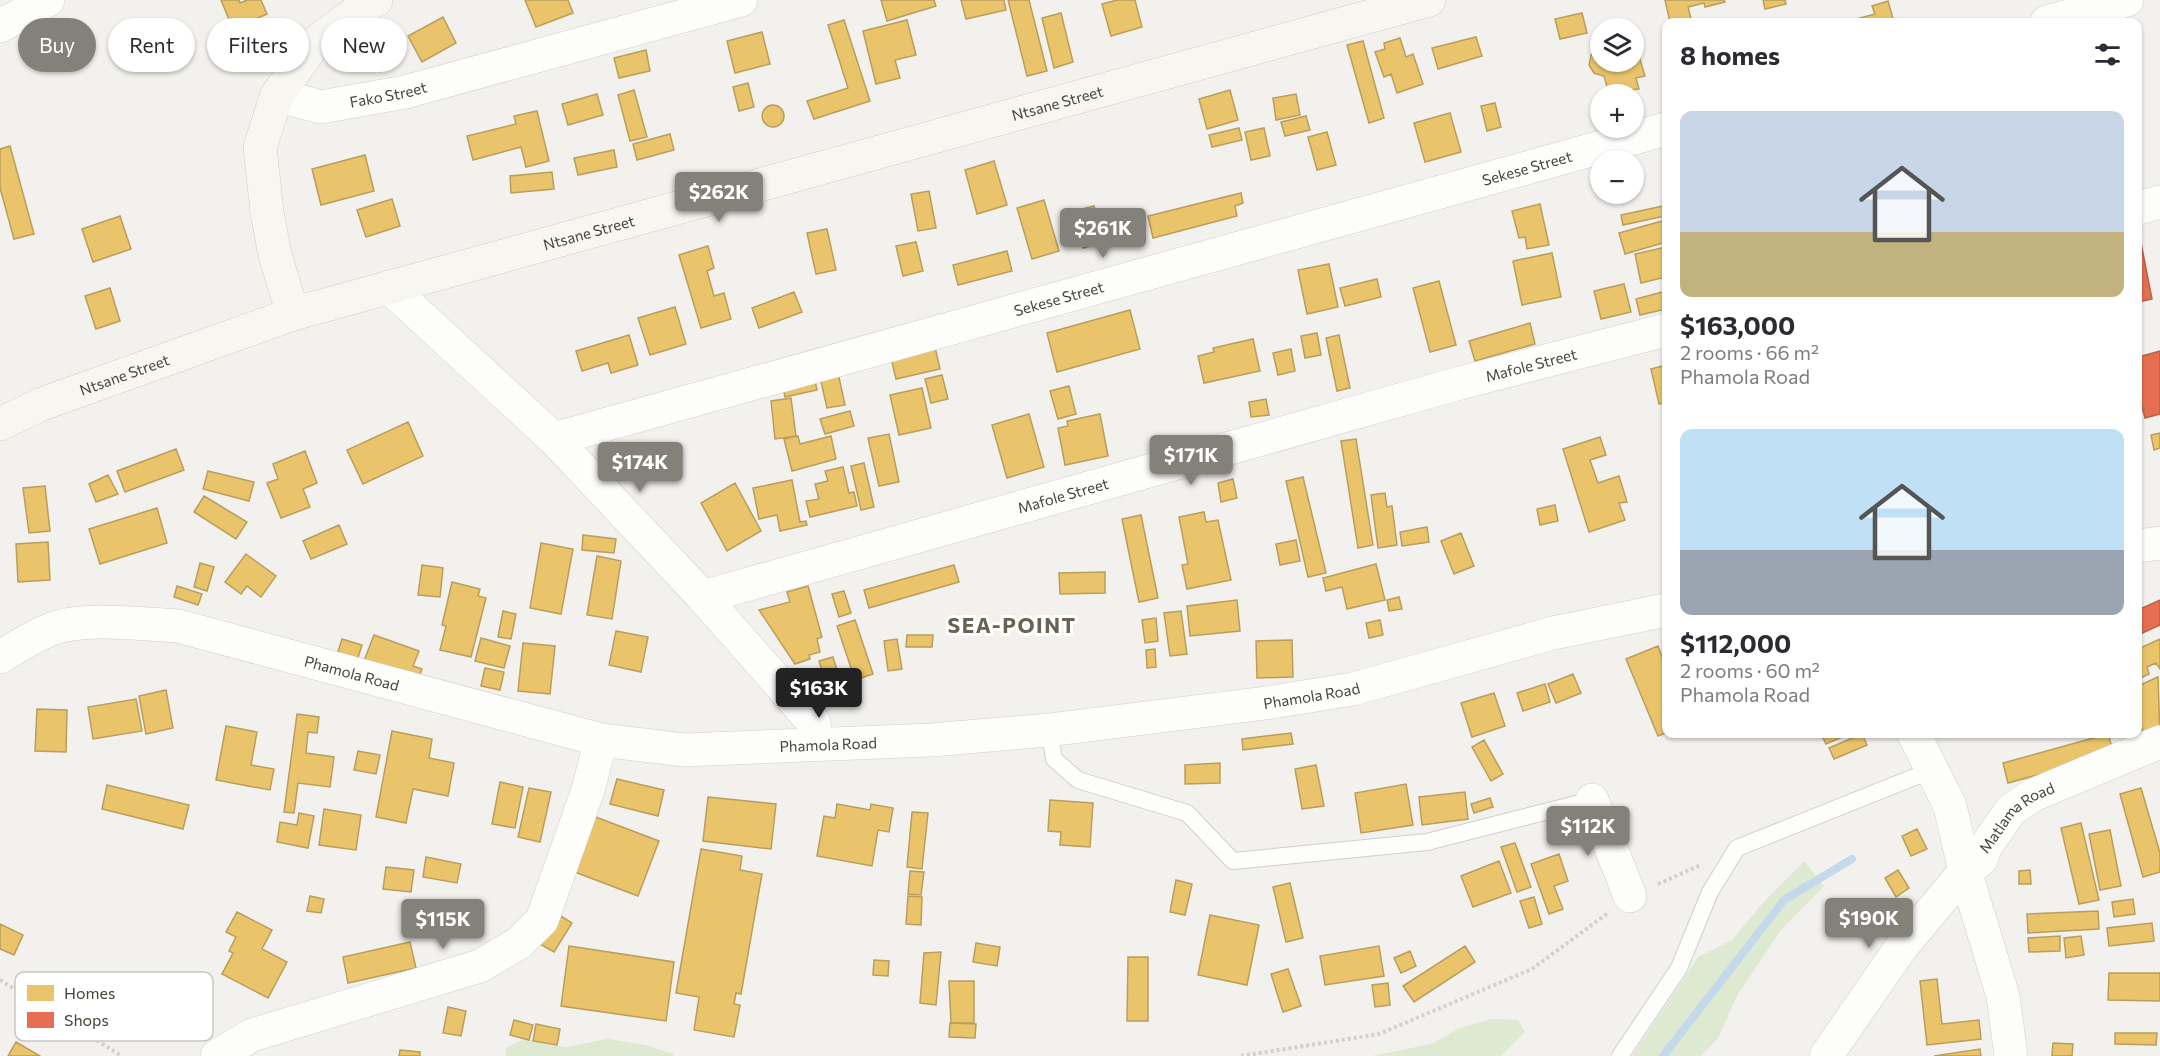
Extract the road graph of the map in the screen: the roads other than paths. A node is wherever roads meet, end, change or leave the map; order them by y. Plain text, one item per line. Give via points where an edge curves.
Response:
1 (48, 0) edge
2 (376, 0) edge
3 (741, 0) edge
4 (1430, 0) edge
5 (2127, 0) edge
6 (2061, 18) edge
7 (0, 26) edge
8 (277, 95) junction
9 (1662, 130) edge
10 (2160, 202) edge
11 (2142, 207) edge
12 (389, 287) junction
13 (293, 314) junction
14 (1662, 331) edge
15 (0, 424) edge
16 (554, 439) junction
17 (2160, 543) edge
18 (2142, 545) edge
19 (703, 597) junction
20 (1662, 611) edge
21 (0, 657) edge
22 (1049, 730) junction
23 (1916, 738) edge
24 (602, 740) junction
25 (2160, 742) edge
26 (817, 744) junction
27 (1932, 770) junction
28 (1592, 800) joint
29 (1965, 872) junction
30 (1630, 896) road end
31 (217, 1056) edge
32 (1620, 1056) edge
33 (1826, 1056) edge
34 (2012, 1056) edge

1 - 7 street
2 - 8 street via 314,44
3 - 8 street, Fako Street via 405,92 321,107
4 - 12 street, Ntsane Street
5 - 6 street
8 - 13 street via 260,147 274,255
9 - 16 street, Sekese Street
10 - 11 street
12 - 13 street, Ntsane Street
12 - 16 street
13 - 15 street, Ntsane Street via 42,404
14 - 19 street, Mafole Street via 1448,387
16 - 19 street
17 - 18 street
19 - 26 street via 813,723
20 - 22 street, Phamola Road via 1553,633 1353,689
21 - 24 street, Phamola Road via 49,630 74,624 178,626
22 - 26 street, Phamola Road
22 - 28 lane via 1054,759 1078,780 1187,813 1233,861 1426,842
23 - 27 street
24 - 26 street, Phamola Road via 684,750
24 - 31 street via 542,920 519,944 480,966 252,1035
25 - 29 street, Matlama Road via 2033,795 2011,810 1981,860
27 - 29 street via 1950,806
27 - 32 lane via 1737,848 1710,892 1679,968
28 - 30 street
29 - 33 street, Matlama Road via 1900,949
29 - 34 street via 2003,996

